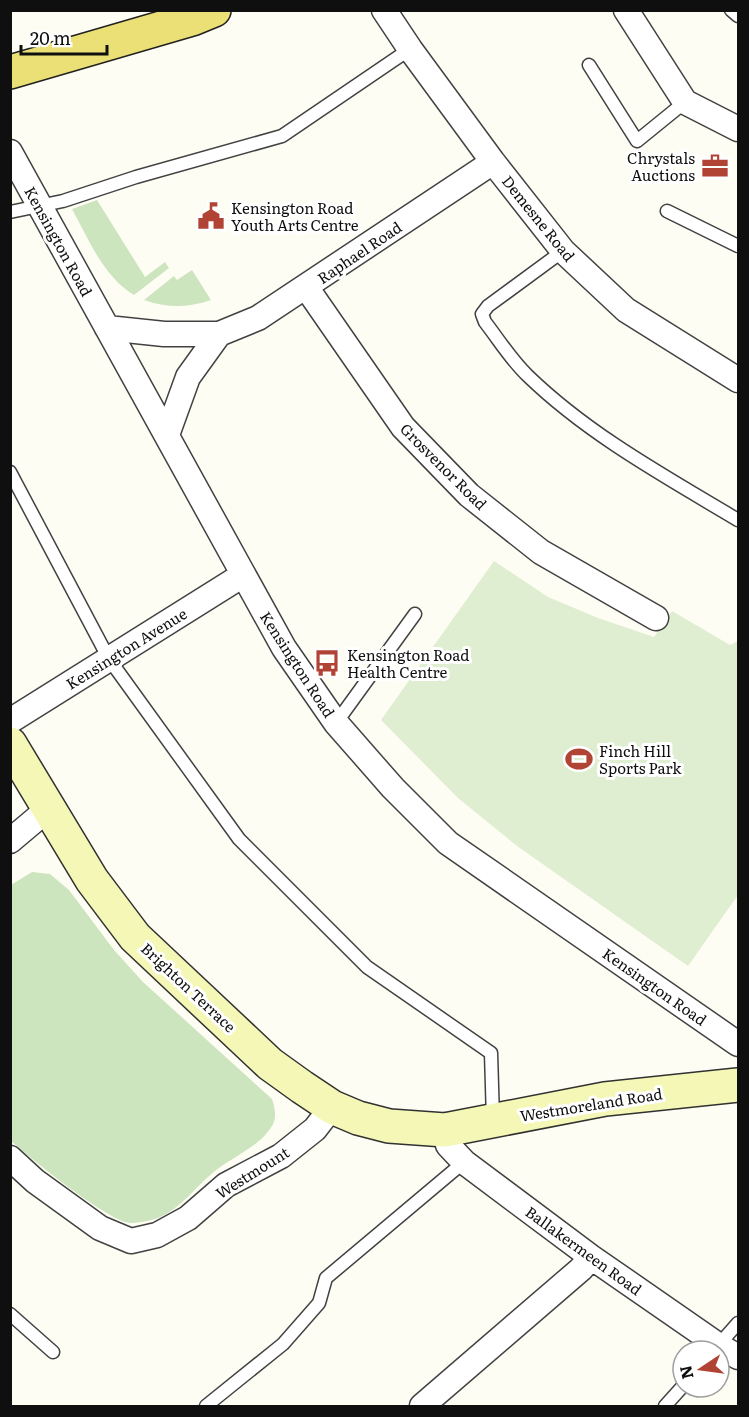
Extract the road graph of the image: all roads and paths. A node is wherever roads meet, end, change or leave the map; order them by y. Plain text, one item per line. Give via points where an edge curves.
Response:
1 (214, 10) edge
2 (384, 10) edge
3 (626, 10) edge
4 (730, 10) edge
5 (738, 16) edge
6 (410, 49) junction
7 (589, 65) dead end
8 (10, 72) edge
9 (684, 102) junction
10 (738, 129) edge
11 (10, 152) edge
12 (494, 162) junction
13 (40, 206) junction
14 (667, 211) dead end
15 (10, 212) edge
16 (738, 246) edge
17 (563, 251) junction
18 (306, 287) junction
19 (107, 328) junction
20 (219, 334) junction
21 (738, 380) edge
22 (167, 435) junction
23 (10, 472) edge
24 (738, 520) edge
25 (243, 576) junction
26 (415, 614) dead end
27 (656, 618) dead end
28 (109, 659) junction
29 (10, 721) edge
30 (336, 723) junction
31 (10, 744) edge
32 (48, 809) junction
33 (10, 841) edge
34 (738, 1044) edge
35 (738, 1085) edge
36 (333, 1107) junction
37 (493, 1120) junction
38 (445, 1130) junction
39 (10, 1158) edge
40 (464, 1162) junction
41 (591, 1257) junction
42 (10, 1314) edge
43 (738, 1323) edge
44 (706, 1339) edge
45 (729, 1339) edge
46 (53, 1352) dead end
47 (206, 1407) edge
48 (422, 1407) edge

1 - 8 main road
2 - 6 street, Demesne Road
3 - 9 street
4 - 5 lane
6 - 12 street, Demesne Road
6 - 13 lane via 282,135
7 - 9 lane via 637,141
9 - 10 street
11 - 13 street, Kensington Road
12 - 17 street, Demesne Road
12 - 18 street, Raphael Road
13 - 15 lane
13 - 19 street, Kensington Road
14 - 16 lane
17 - 21 street, Demesne Road via 626,310
17 - 24 lane via 488,306 482,314 485,322 526,374 563,407 657,472
18 - 20 street, Raphael Road via 258,318
18 - 27 street, Grosvenor Road via 403,427 469,495 541,552
19 - 20 street, Raphael Road
19 - 22 street, Kensington Road
20 - 22 street via 188,377
22 - 25 street, Kensington Road
23 - 28 lane
25 - 28 street, Kensington Avenue
25 - 30 street, Kensington Road via 284,648
26 - 30 lane
28 - 29 street, Kensington Avenue
28 - 37 lane via 239,839 367,967 491,1053
30 - 34 street, Kensington Road via 448,843
31 - 32 main road, Brighton Terrace
32 - 33 street
32 - 36 main road, Brighton Terrace via 92,880 135,937 270,1064
35 - 37 main road, Westmoreland Road via 605,1099
36 - 38 main road, Brighton Terrace via 389,1126
36 - 39 street, Westmount via 315,1129 281,1156 226,1185 188,1218 157,1235 130,1241 100,1228
37 - 38 main road, Westmoreland Road
38 - 40 street, Ballakermeen Road via 448,1145
40 - 41 street, Ballakermeen Road
40 - 47 lane via 326,1278 319,1303 284,1344
41 - 44 street, Ballakermeen Road
41 - 48 street
42 - 46 lane
43 - 45 lane

